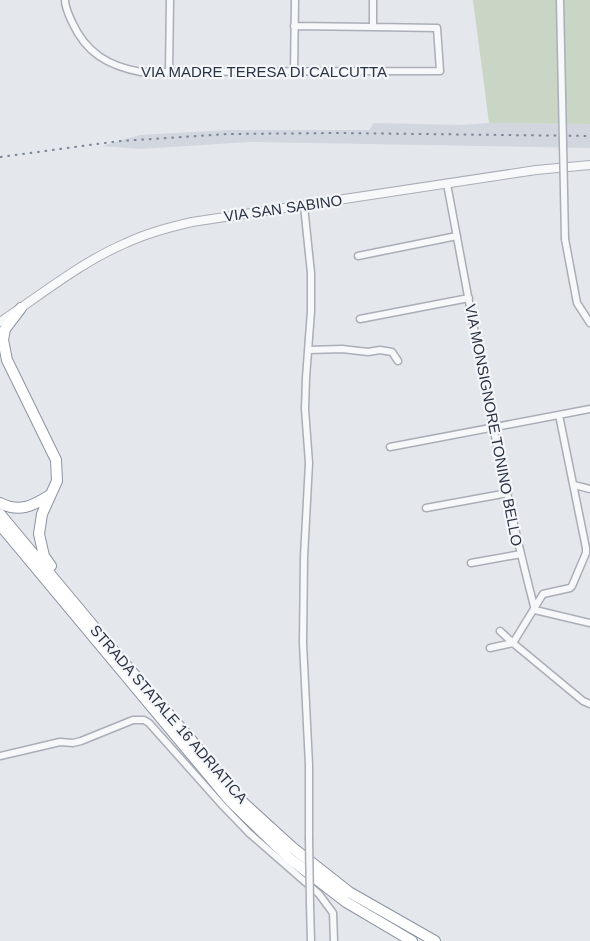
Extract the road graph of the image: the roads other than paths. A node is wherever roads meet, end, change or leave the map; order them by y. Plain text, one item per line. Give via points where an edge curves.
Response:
1 (65, 0) edge
2 (170, 0) edge
3 (295, 0) edge
4 (373, 0) edge
5 (560, 0) edge
6 (294, 26) junction
7 (373, 27) junction
8 (169, 73) junction
9 (294, 73) junction
10 (590, 165) edge
11 (446, 184) junction
12 (304, 206) junction
13 (457, 236) junction
14 (358, 256) dead end
15 (469, 298) junction
16 (21, 308) junction
17 (360, 319) dead end
18 (0, 322) edge
19 (590, 323) edge
20 (1, 338) edge
21 (308, 350) junction
22 (4, 357) edge
23 (398, 361) dead end
24 (590, 409) edge
25 (559, 415) junction
26 (494, 428) junction
27 (390, 447) dead end
28 (574, 485) junction
29 (590, 489) edge
30 (508, 493) junction
31 (51, 495) junction
32 (0, 503) edge
33 (426, 508) dead end
34 (0, 514) edge
35 (0, 525) edge
36 (520, 554) junction
37 (471, 564) dead end
38 (535, 610) junction
39 (590, 623) edge
40 (500, 631) dead end
41 (513, 644) junction
42 (490, 648) dead end
43 (120, 658) junction
44 (590, 704) edge
45 (0, 756) edge
46 (311, 941) edge
47 (334, 941) edge
48 (412, 941) edge
49 (435, 941) edge

1 - 8 street, VIA MADRE TERESA DI CALCUTTA via 76,30 87,47 103,59 122,68
2 - 8 street
3 - 6 street
4 - 7 street
5 - 19 street, bridge via 565,239 577,303
6 - 7 street
6 - 9 street
7 - 9 street, VIA MADRE TERESA DI CALCUTTA via 437,28 440,71
8 - 9 street, VIA MADRE TERESA DI CALCUTTA
10 - 11 street, VIA SAN SABINO
11 - 12 street, VIA SAN SABINO
11 - 13 street, VIA MONSIGNORE TONINO BELLO
12 - 16 street, VIA SAN SABINO via 192,222 147,234 104,254
12 - 21 street via 311,273
13 - 14 street
13 - 15 street, VIA MONSIGNORE TONINO BELLO
15 - 17 street
15 - 26 street, VIA MONSIGNORE TONINO BELLO
16 - 18 street, VIA SAN SABINO
16 - 20 highway
20 - 22 highway
21 - 23 street via 380,350 392,352
21 - 46 street, bridge via 305,410 309,463 303,643 309,765
22 - 31 highway via 56,460 57,481
24 - 25 street
25 - 26 street
25 - 28 street
26 - 27 street
26 - 30 street, VIA MONSIGNORE TONINO BELLO
28 - 29 street
28 - 38 street via 586,553 572,586 543,594
30 - 33 street
30 - 36 street, VIA MONSIGNORE TONINO BELLO
31 - 32 highway via 25,508
31 - 43 highway via 39,524 44,556 109,636
34 - 43 highway, STRADA STATALE 16 ADRIATICA
35 - 48 highway, STRADA STATALE 16 ADRIATICA via 231,802 303,869 346,902
36 - 37 street
36 - 38 street, VIA MONSIGNORE TONINO BELLO
38 - 39 street
38 - 41 street
40 - 41 street
41 - 42 street
41 - 44 street
43 - 49 highway, STRADA STATALE 16 ADRIATICA via 236,796 293,848 349,892
45 - 47 street via 60,742 73,743 133,720 144,720 248,833 319,894 333,913

